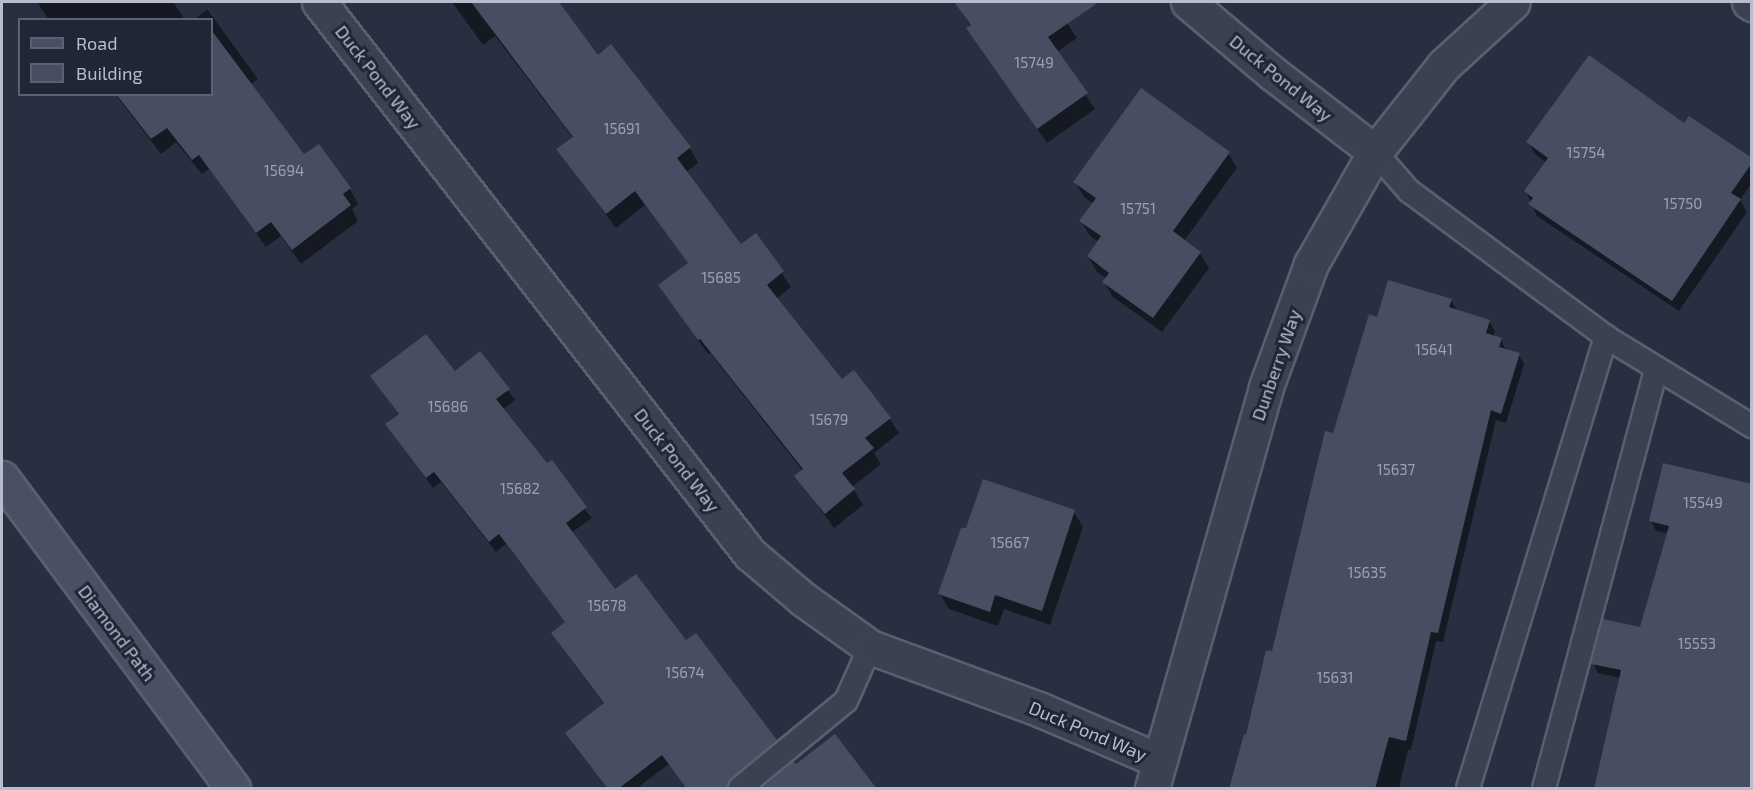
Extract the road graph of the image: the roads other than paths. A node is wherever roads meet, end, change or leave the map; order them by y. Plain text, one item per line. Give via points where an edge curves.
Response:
1 (319, 2) edge
2 (1188, 2) edge
3 (1513, 2) edge
4 (1375, 152) junction
5 (1606, 337) junction
6 (1656, 369) junction
7 (1752, 426) edge
8 (2, 478) edge
9 (870, 647) junction
10 (1156, 775) edge
11 (233, 789) edge
12 (740, 789) edge
13 (1468, 789) edge
14 (1544, 789) edge

1 - 9 street, Duck Pond Way via 750,554 803,599
2 - 4 street, Duck Pond Way
3 - 4 street, Dunberry Way via 1444,65
4 - 5 lane via 1408,191
4 - 10 street, Dunberry Way via 1311,264 1266,387
5 - 6 lane
5 - 13 lane
6 - 7 lane
6 - 14 lane
8 - 11 street, Diamond Path
9 - 10 street, Duck Pond Way via 1041,710
9 - 12 lane via 846,701

